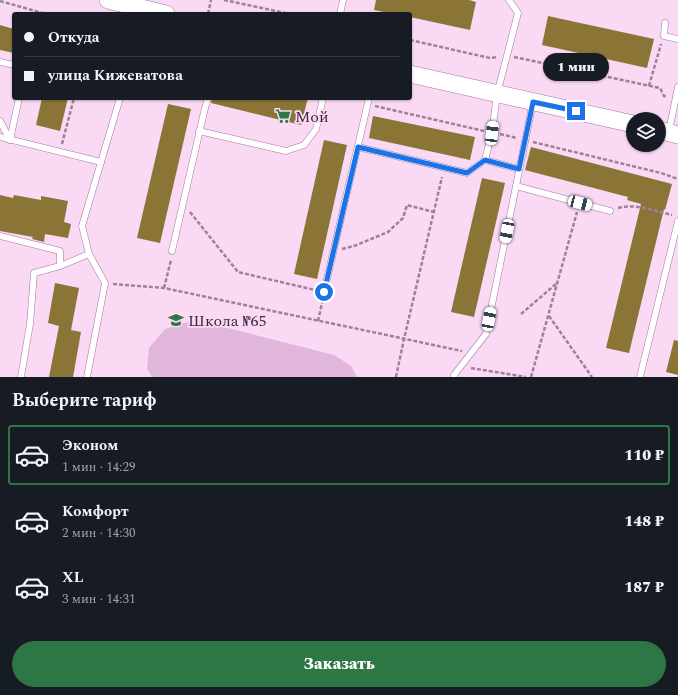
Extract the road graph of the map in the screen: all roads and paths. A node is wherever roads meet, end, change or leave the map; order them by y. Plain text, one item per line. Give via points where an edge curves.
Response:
1 (108, 0) edge
2 (211, 0) edge
3 (224, 0) edge
4 (343, 0) edge
5 (509, 0) edge
6 (0, 1) edge
7 (147, 9) edge
8 (39, 12) edge
9 (158, 12) edge
10 (208, 12) edge
11 (281, 12) edge
12 (340, 12) edge
13 (665, 23) dead end
14 (664, 36) junction
15 (678, 39) edge
16 (412, 40) edge
17 (506, 56) junction
18 (0, 62) edge
19 (12, 65) edge
20 (412, 74) edge
21 (649, 86) junction
22 (678, 87) edge
23 (497, 94) junction
24 (664, 96) dead end
25 (19, 100) edge
26 (74, 100) edge
27 (119, 100) edge
28 (207, 100) edge
29 (323, 100) edge
30 (369, 100) edge
31 (533, 102) junction
32 (0, 121) edge
33 (626, 122) edge
34 (200, 131) junction
35 (668, 132) edge
36 (0, 137) edge
37 (10, 140) junction
38 (358, 147) junction
39 (61, 151) junction
40 (485, 160) junction
41 (101, 162) junction
42 (444, 168) junction
43 (519, 169) junction
44 (516, 186) junction
45 (183, 203) junction
46 (580, 203) junction
47 (626, 206) dead end
48 (610, 211) dead end
49 (434, 212) junction
50 (678, 217) edge
51 (678, 221) edge
52 (0, 236) edge
53 (172, 251) joint
54 (334, 251) junction
55 (89, 254) junction
56 (60, 266) junction
57 (558, 282) junction
58 (105, 283) junction
59 (164, 288) junction
60 (324, 292) junction
61 (521, 314) dead end
62 (548, 315) junction
63 (318, 321) junction
64 (404, 339) junction
65 (471, 353) junction
66 (461, 366) junction
67 (20, 377) edge
68 (87, 377) edge
69 (396, 377) edge
70 (454, 377) edge
71 (526, 377) edge
72 (531, 377) edge
73 (592, 377) edge
74 (640, 377) edge

1 - 7 main road
2 - 10 path
3 - 11 path
4 - 12 lane
5 - 17 lane via 518,13
6 - 8 path
7 - 9 main road
13 - 14 lane
14 - 15 lane
14 - 21 path
16 - 17 path via 490,58
17 - 21 path
17 - 23 lane
18 - 19 lane
20 - 23 main road
21 - 24 path via 660,88
22 - 35 lane
23 - 31 main road
23 - 40 lane via 492,133
25 - 37 lane
26 - 39 path
27 - 41 lane
28 - 34 lane
29 - 34 lane via 316,129 304,144 286,152
30 - 38 lane
31 - 33 main road
31 - 43 lane
32 - 37 lane
34 - 45 lane
36 - 37 lane
37 - 39 lane
38 - 42 lane
38 - 54 lane
39 - 41 lane
40 - 42 lane via 467,173
40 - 43 lane
41 - 55 lane via 82,226
42 - 49 path
43 - 44 lane
44 - 46 lane
44 - 65 lane via 486,334
45 - 53 lane
45 - 60 path via 238,272
46 - 48 lane
46 - 57 path
47 - 50 path
49 - 54 path via 408,205 403,218 388,232
49 - 64 path
51 - 74 lane
52 - 56 lane via 60,252
53 - 59 path
54 - 60 lane
55 - 56 lane
55 - 58 lane
56 - 67 lane via 34,273 30,324
57 - 61 path
57 - 62 path
58 - 59 path
58 - 68 lane
59 - 63 path
60 - 63 path
62 - 72 path
62 - 73 path
63 - 64 path
64 - 65 path
64 - 69 path
65 - 66 lane
66 - 70 lane
66 - 71 path

